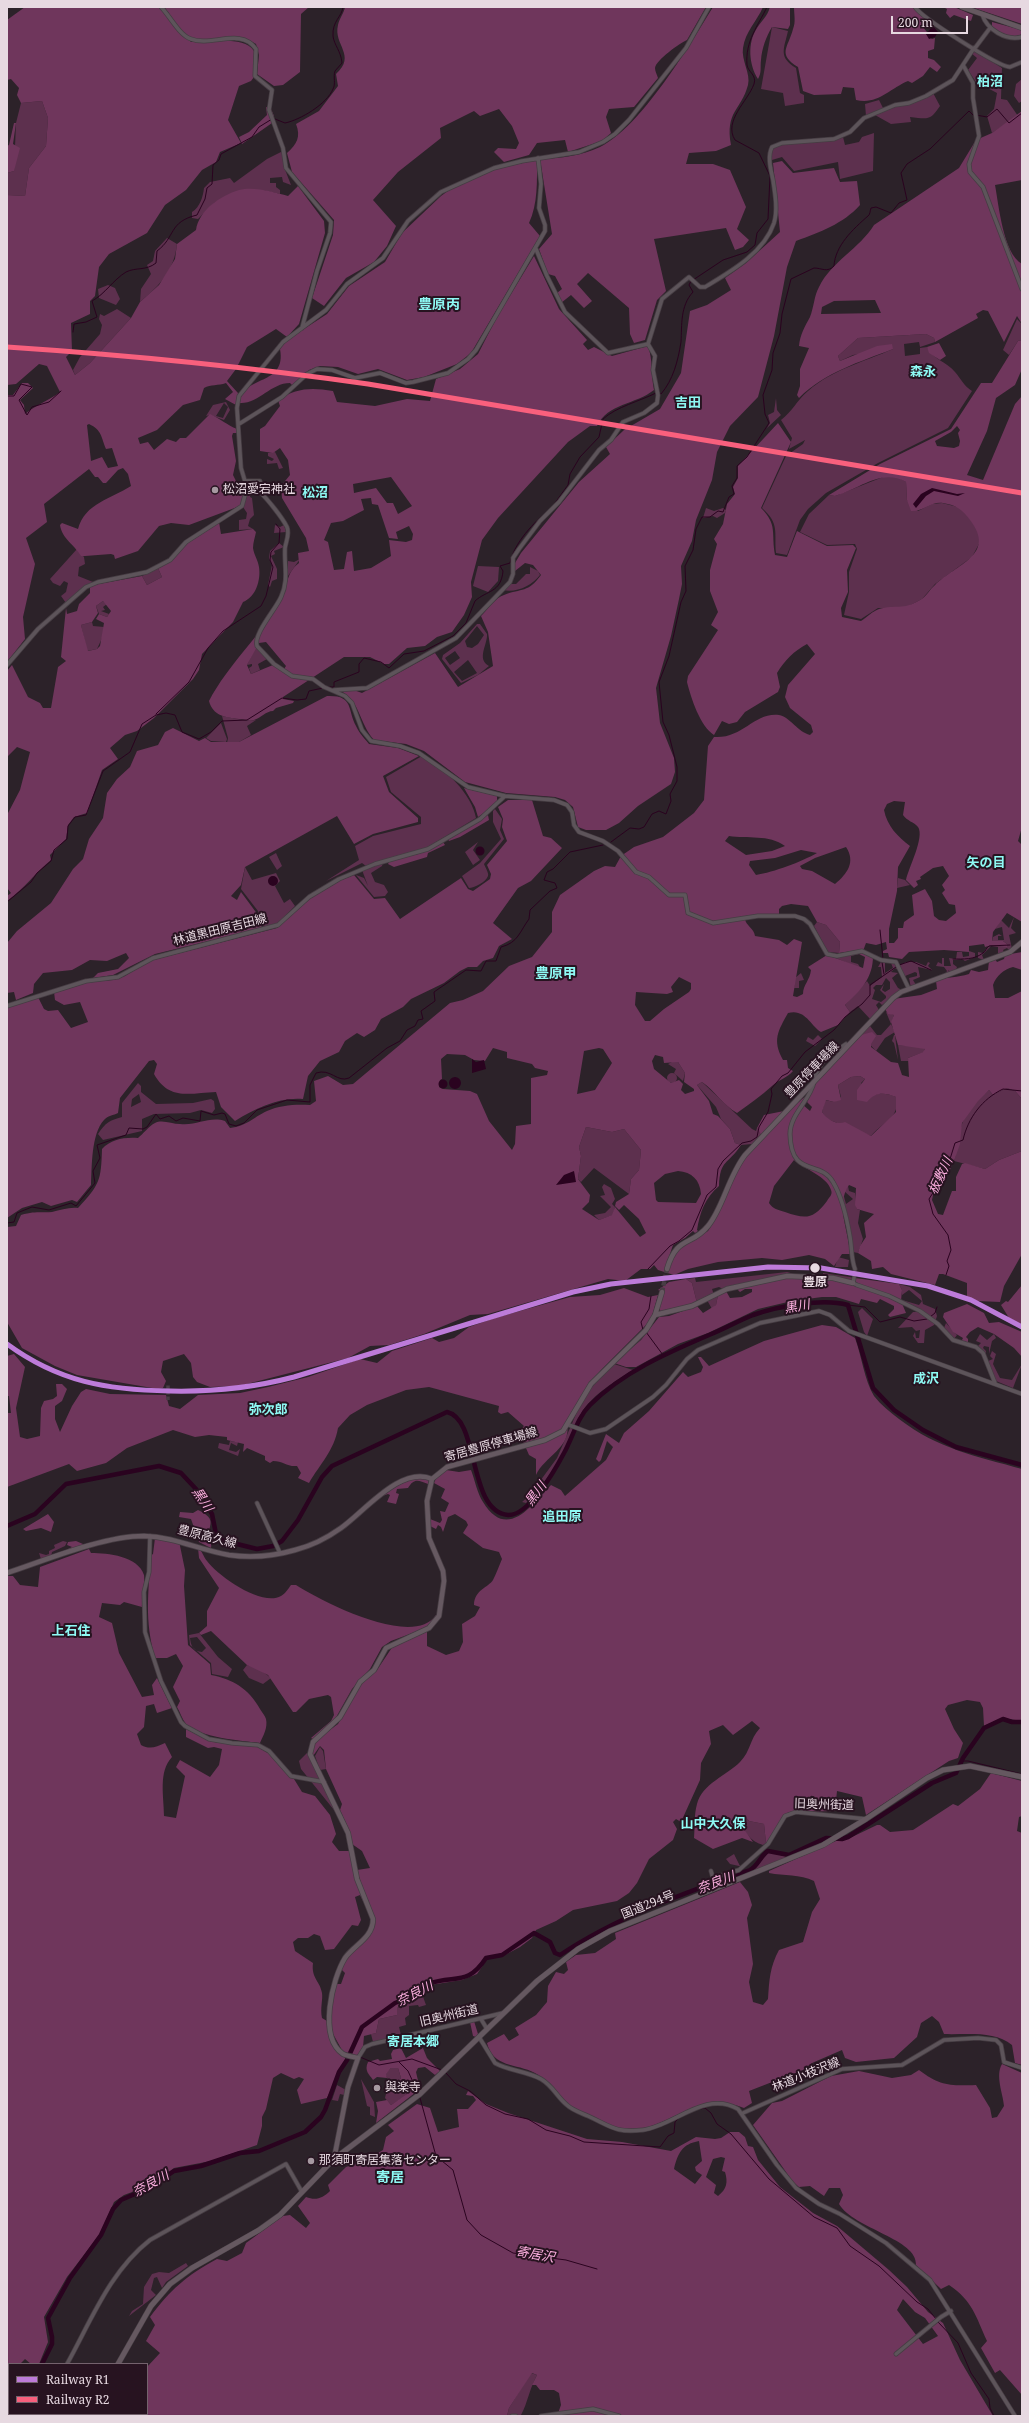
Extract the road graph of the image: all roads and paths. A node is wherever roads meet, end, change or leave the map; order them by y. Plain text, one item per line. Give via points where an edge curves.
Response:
1 (162, 7) edge
2 (709, 7) edge
3 (914, 7) edge
4 (962, 7) edge
5 (982, 14) junction
6 (990, 28) junction
7 (1022, 28) edge
8 (1022, 37) edge
9 (974, 48) junction
10 (1022, 62) edge
11 (963, 65) junction
12 (538, 158) junction
13 (536, 249) junction
14 (1022, 289) edge
15 (302, 328) junction
16 (648, 344) junction
17 (239, 424) junction
18 (246, 481) junction
19 (7, 666) edge
20 (334, 690) junction
21 (505, 796) junction
22 (1022, 942) edge
23 (909, 989) junction
24 (7, 1006) edge
25 (846, 1044) dead end
26 (815, 1079) junction
27 (667, 1269) tunnel mouth
28 (855, 1269) tunnel mouth
29 (853, 1281) joint
30 (662, 1292) tunnel mouth
31 (655, 1315) junction
32 (995, 1383) junction
33 (1022, 1394) edge
34 (570, 1425) junction
35 (432, 1479) junction
36 (257, 1503) dead end
37 (150, 1536) junction
38 (280, 1554) junction
39 (7, 1573) edge
40 (1022, 1777) edge
41 (325, 1783) junction
42 (866, 1819) junction
43 (711, 1871) dead end
44 (714, 1883) junction
45 (504, 2012) junction
46 (481, 2019) junction
47 (487, 2029) junction
48 (479, 2037) junction
49 (358, 2058) junction
50 (1022, 2068) edge
51 (743, 2113) junction
52 (337, 2142) junction
53 (346, 2149) junction
54 (334, 2159) junction
55 (302, 2192) junction
56 (951, 2311) junction
57 (896, 2354) dead end
58 (68, 2363) edge
59 (119, 2363) edge
60 (512, 2416) edge
61 (516, 2416) edge
62 (542, 2416) edge
63 (619, 2416) edge
64 (1015, 2416) edge

1 - 15 street via 185,36 193,40 236,38 250,43 256,49 254,73 257,79 272,90 269,110 284,148 286,168 331,222
2 - 12 street via 686,48 619,131 603,142 579,152
3 - 9 street via 927,19
4 - 5 highway
5 - 6 street
5 - 7 highway
6 - 8 street via 1009,37
6 - 9 street
9 - 10 street via 1006,67
9 - 11 street
11 - 14 street via 973,83 979,136 969,164 970,172 983,187
11 - 16 street via 949,83 914,102 895,105 864,118 843,136 818,141 782,143 772,147 770,158 775,193 775,218 768,236 734,269 705,287 700,287 690,278 665,296 660,303
12 - 13 street via 541,184 539,208 545,231
12 - 15 street via 494,168 440,192 408,221 378,264 347,284 330,305
13 - 16 street via 546,276 565,312 601,349 608,353
13 - 17 street via 476,350 459,367 440,376 406,382 380,373 355,378 332,370 317,369 307,374 282,397
15 - 17 street via 283,342 239,396
16 - 20 street via 655,356 653,376 658,394 657,403 644,413 623,422 556,507 540,521 515,556 512,578 496,598 456,638 409,666 367,688
17 - 18 street via 241,468
18 - 19 street via 246,496 239,508 186,542 170,560 147,572 86,587 38,629
18 - 20 street via 260,482 261,493 269,498 272,508 287,527 288,534 285,550 287,573 283,594 257,637 256,646 274,664 292,676 313,679
20 - 21 street via 352,703 362,730 371,741 411,750 427,757 468,787
21 - 23 street via 554,800 567,805 579,832 618,850 636,872 649,877 669,895 685,895 687,911 691,915 717,923 742,917 800,918 810,924 827,954 837,956 862,951 881,960 896,962
21 - 24 street, 林道黒田原吉田線 via 480,819 428,849 375,864 339,879 309,897 278,926 153,958 118,977 86,981
22 - 23 main road, 豊原停車場線 via 1010,952
23 - 26 main road, 豊原停車場線 via 893,998
25 - 26 street via 824,1059
26 - 27 main road, 豊原停車場線 via 738,1164 709,1225 677,1247
26 - 28 street via 809,1096 793,1120 790,1134 792,1152 798,1162 826,1175 833,1182 848,1228
29 - 31 main road via 787,1276 727,1289 692,1306
29 - 32 street via 896,1299 932,1319 953,1340 980,1350
30 - 31 main road
31 - 34 main road, 寄居豊原停車場線 via 646,1330 591,1384
32 - 33 street
32 - 34 street via 849,1331 830,1315 819,1311 753,1325 698,1350 653,1397 606,1429 596,1433
34 - 35 main road, 寄居豊原停車場線 via 551,1438 443,1469
35 - 38 main road, 豊原高久線 via 421,1476 404,1481 383,1493 339,1530 314,1543
35 - 41 main road via 427,1501 428,1530 430,1544 444,1576 440,1612 429,1628 385,1648 374,1670 360,1682 340,1717 312,1742 310,1754
36 - 38 street
37 - 38 main road, 豊原高久線 via 176,1539 229,1555
37 - 39 main road, 豊原高久線 via 100,1543
37 - 41 street via 149,1572 144,1592 145,1632 161,1680 181,1722 209,1739 258,1745 269,1751 291,1776
40 - 42 highway, 国道294号 via 970,1766 943,1770
41 - 49 main road via 348,1833 357,1879 373,1919 367,1935 347,1955 341,1967 334,1984 328,2017 331,2032 342,2053
42 - 44 highway, 国道294号 via 831,1840
42 - 44 street, 旧奥州街道 via 806,1813 788,1814 764,1849 739,1870
43 - 44 street
44 - 45 highway, 国道294号 via 588,1942 552,1968
45 - 46 street, 旧奥州街道
45 - 47 highway, 国道294号
46 - 47 street
46 - 49 street, 旧奥州街道 via 372,2044 365,2047
47 - 48 highway, 国道294号
48 - 51 street via 495,2063 542,2080 550,2085 568,2107 612,2129 648,2129 689,2110 706,2106 728,2105
48 - 53 highway, 国道294号 via 398,2112
49 - 52 main road via 348,2087
50 - 51 street, 林道小枝沢線 via 1004,2062 1001,2045 996,2040 955,2038 936,2044 902,2065 842,2069
51 - 56 street via 773,2160 794,2185 819,2204 886,2243 930,2280
52 - 53 main road
52 - 54 main road
53 - 54 highway, 国道294号
54 - 55 highway, 国道294号
55 - 58 street via 286,2164 150,2240 134,2253 117,2274
55 - 59 highway, 国道294号 via 270,2222 192,2268 170,2284 151,2306
56 - 57 street
56 - 64 street
60 - 61 street
62 - 63 street via 593,2409

